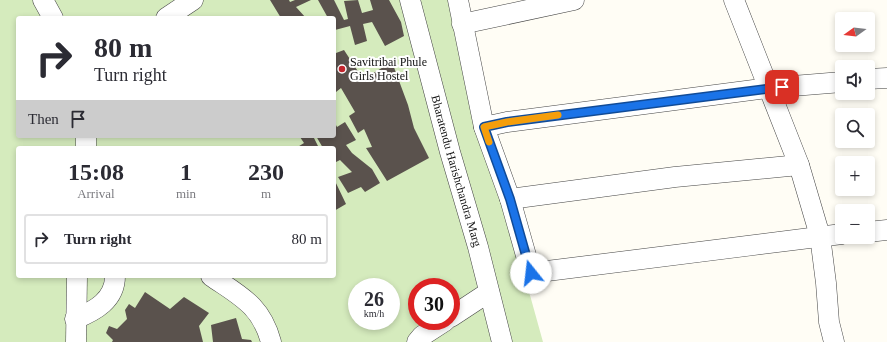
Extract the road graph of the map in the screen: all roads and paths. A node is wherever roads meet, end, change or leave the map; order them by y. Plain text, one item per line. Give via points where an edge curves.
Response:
1 (44, 0) edge
2 (193, 0) edge
3 (410, 0) edge
4 (458, 0) edge
5 (574, 0) edge
6 (734, 0) edge
7 (51, 16) edge
8 (169, 16) edge
9 (462, 24) junction
10 (887, 78) edge
11 (875, 79) edge
12 (835, 83) edge
13 (768, 88) junction
14 (484, 127) junction
15 (799, 165) junction
16 (510, 199) junction
17 (887, 230) edge
18 (875, 231) edge
19 (835, 235) edge
20 (820, 236) junction
21 (77, 278) edge
22 (114, 278) edge
23 (214, 278) edge
24 (489, 292) junction
25 (460, 311) edge
26 (76, 319) junction
27 (431, 330) edge
28 (76, 342) edge
29 (271, 342) edge
30 (417, 342) edge
31 (502, 342) edge
32 (834, 342) edge

1 - 7 street
2 - 8 street
3 - 24 street, Bharatendu Harishchandra Marg
4 - 9 street
5 - 9 street
6 - 13 street
9 - 14 street
10 - 11 street
12 - 13 street
13 - 14 street
13 - 15 street
14 - 16 street
15 - 16 street via 675,177
15 - 20 street
16 - 20 street via 531,273
17 - 18 street
19 - 20 street
20 - 32 street via 829,322
21 - 26 street
22 - 26 street via 108,298 96,309
23 - 29 street via 254,307 264,323
24 - 25 street
24 - 31 street, Bharatendu Harishchandra Marg
26 - 28 street
27 - 30 street

